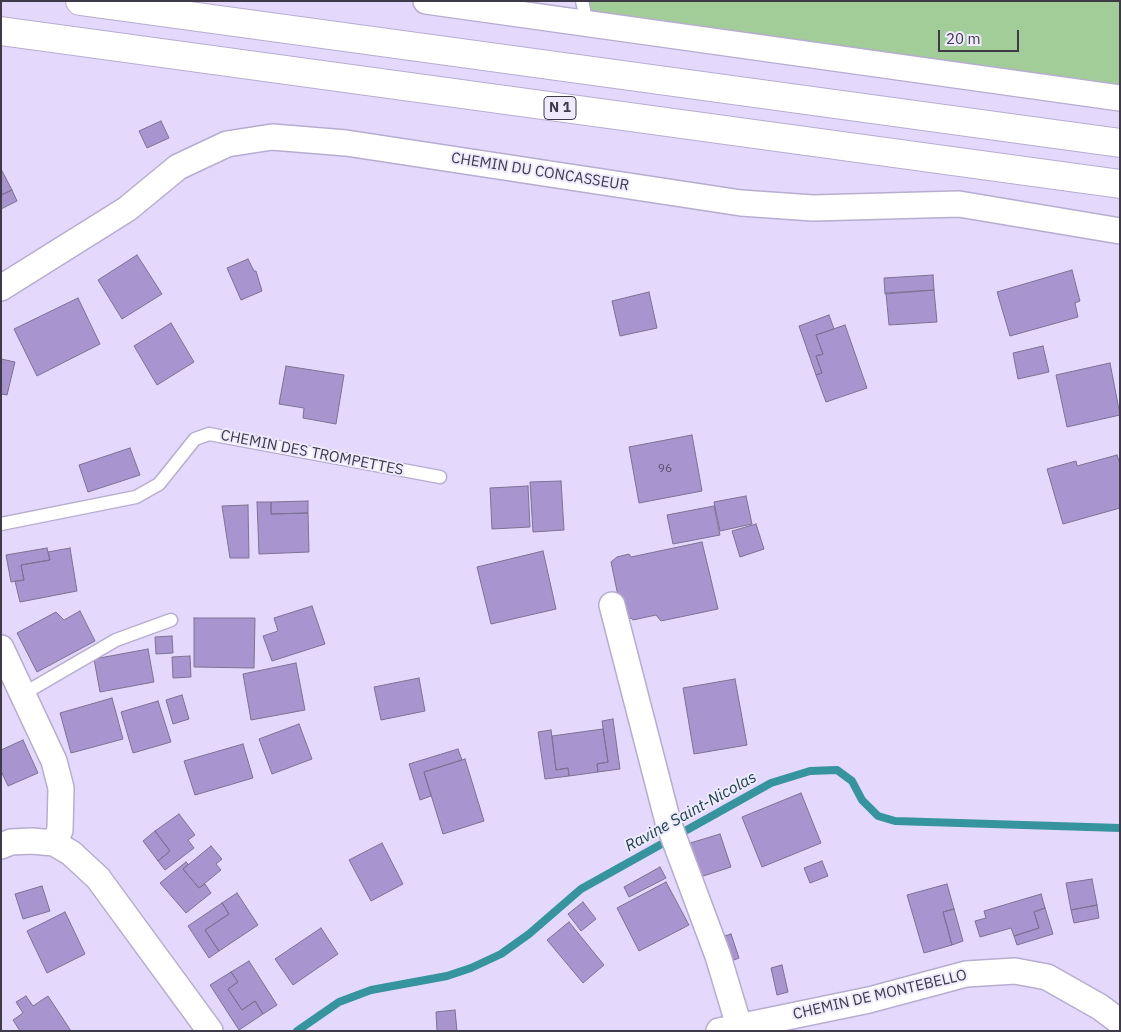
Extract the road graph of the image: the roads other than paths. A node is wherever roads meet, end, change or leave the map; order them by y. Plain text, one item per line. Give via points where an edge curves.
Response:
1 (80, 1) edge
2 (426, 1) edge
3 (584, 12) edge
4 (1, 31) edge
5 (1120, 98) edge
6 (1120, 143) edge
7 (1120, 184) edge
8 (1120, 230) edge
9 (1, 288) edge
10 (440, 477) dead end
11 (1, 524) edge
12 (612, 604) dead end
13 (171, 620) dead end
14 (1, 648) edge
15 (22, 694) junction
16 (54, 843) junction
17 (1, 846) edge
18 (1120, 1022) edge
19 (729, 1028) edge
20 (210, 1031) edge

1 - 6 highway
2 - 3 street
3 - 5 street
4 - 7 highway, N 1
8 - 9 street, CHEMIN DU CONCASSEUR via 959,204 813,208 741,203 346,143 272,137 228,144 178,167 127,209
10 - 11 lane, CHEMIN DES TROMPETTES via 209,434 194,439 159,484 136,497
12 - 19 street via 668,822 718,956
13 - 15 lane via 116,640
14 - 15 street
15 - 16 street via 54,761 61,788 60,830
16 - 17 street via 32,840
16 - 20 street via 71,852 98,878
18 - 19 street, CHEMIN DE MONTEBELLO via 1047,977 1015,971 966,974 869,1000

